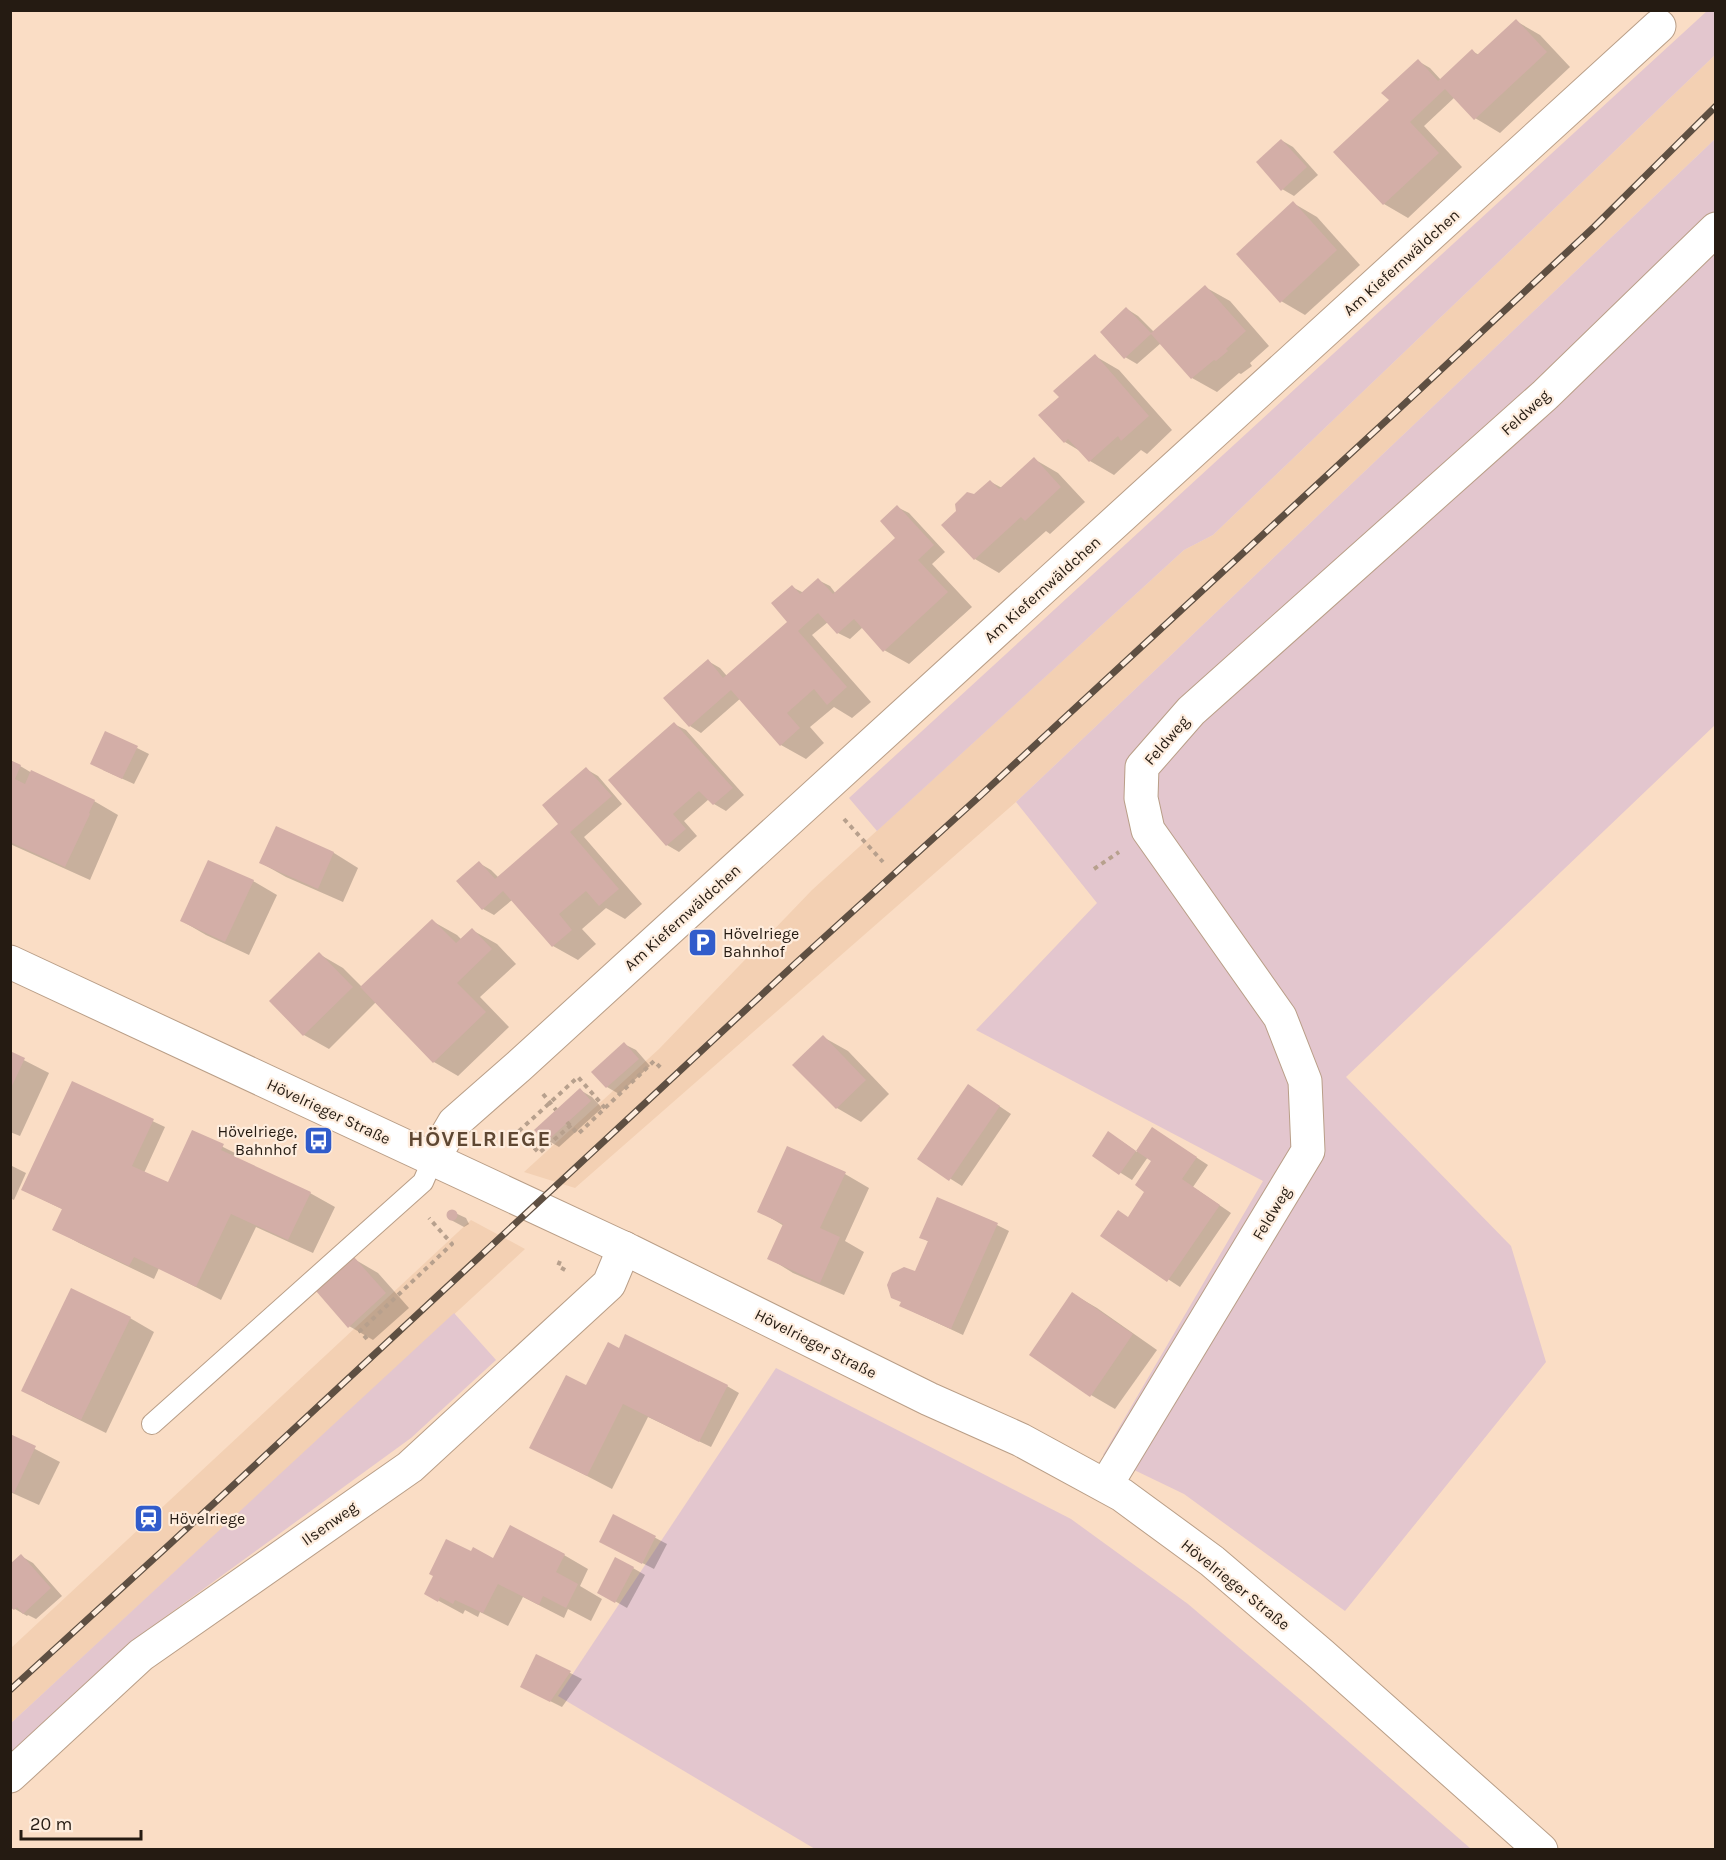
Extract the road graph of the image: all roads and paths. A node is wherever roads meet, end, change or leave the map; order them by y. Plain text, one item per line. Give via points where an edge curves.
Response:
1 (1659, 26) dead end
2 (1716, 229) edge
3 (847, 823) dead end
4 (883, 862) dead end
5 (10, 962) edge
6 (662, 1069) dead end
7 (604, 1108) junction
8 (433, 1159) junction
9 (408, 1196) junction
10 (624, 1248) junction
11 (368, 1339) dead end
12 (152, 1424) dead end
13 (1106, 1485) junction
14 (10, 1776) edge
15 (1541, 1850) edge

1 - 8 street, Am Kiefernwäldchen via 453,1123
2 - 13 street, Feldweg via 1545,394 1191,711 1142,767 1141,798 1148,830 1280,1017 1305,1081 1308,1151
3 - 4 path
5 - 8 street, Hövelrieger Straße
6 - 7 path via 654,1061
7 - 7 path via 578,1134 569,1124 539,1153 519,1131 578,1077
8 - 9 lane via 423,1182
8 - 10 street, Hövelrieger Straße
9 - 11 path via 452,1244 360,1331
9 - 12 lane
10 - 13 street, Hövelrieger Straße
10 - 14 street, Ilsenweg via 609,1284 410,1467 141,1655
13 - 15 street, Hövelrieger Straße via 1212,1561

